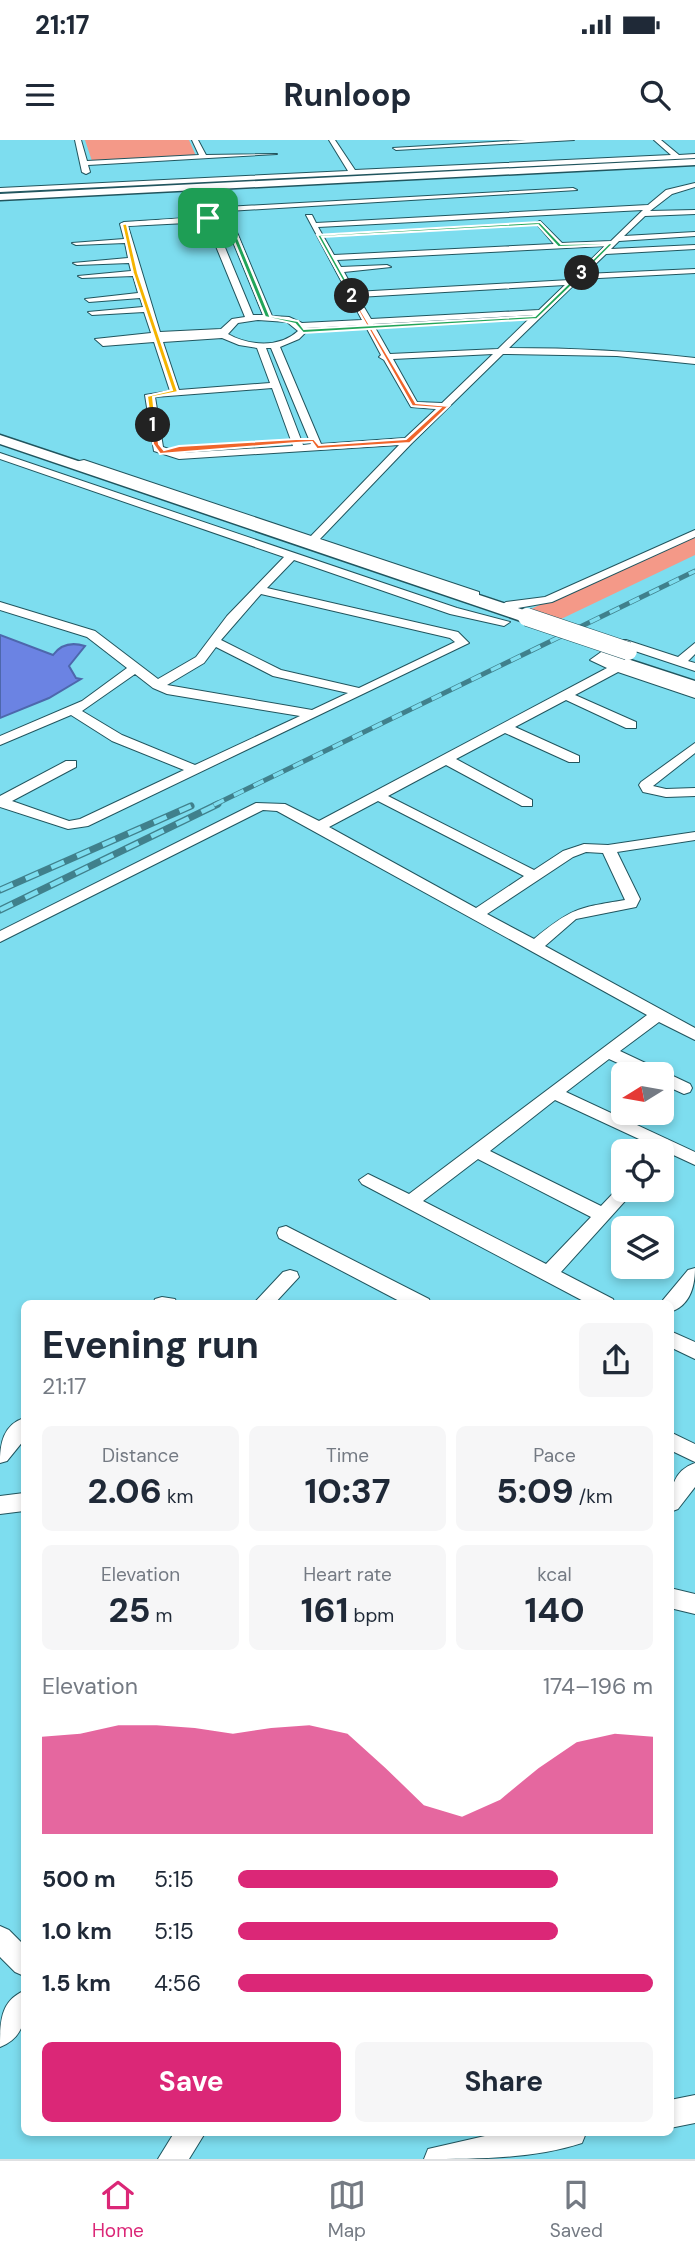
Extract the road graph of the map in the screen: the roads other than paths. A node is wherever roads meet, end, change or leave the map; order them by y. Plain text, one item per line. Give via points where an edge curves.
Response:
1 (78, 140) edge
2 (195, 140) edge
3 (332, 140) edge
4 (390, 140) edge
5 (571, 140) edge
6 (657, 140) edge
7 (545, 141) edge
8 (488, 142) edge
9 (396, 148) junction
10 (695, 156) edge
11 (203, 157) junction
12 (677, 157) junction
13 (695, 162) edge
14 (83, 163) junction
15 (280, 165) junction
16 (413, 170) junction
17 (353, 173) junction
18 (695, 185) edge
19 (89, 186) junction
20 (214, 187) junction
21 (196, 188) junction
22 (0, 190) edge
23 (573, 190) dead end
24 (515, 193) junction
25 (0, 197) edge
26 (695, 212) edge
27 (531, 213) junction
28 (644, 213) junction
29 (227, 215) junction
30 (300, 216) dead end
31 (208, 218) junction
32 (252, 218) dead end
33 (566, 222) dead end
34 (540, 223) junction
35 (553, 223) dead end
36 (526, 224) dead end
37 (314, 225) junction
38 (695, 234) edge
39 (319, 235) junction
40 (333, 235) dead end
41 (127, 241) junction
42 (614, 241) junction
43 (76, 243) dead end
44 (560, 246) junction
45 (695, 247) edge
46 (602, 253) junction
47 (586, 256) dead end
48 (331, 258) junction
49 (132, 260) junction
50 (77, 263) dead end
51 (394, 267) dead end
52 (338, 270) junction
53 (695, 271) edge
54 (136, 273) junction
55 (82, 276) dead end
56 (575, 280) junction
57 (142, 295) junction
58 (352, 295) junction
59 (89, 299) dead end
60 (147, 309) junction
61 (92, 312) dead end
62 (539, 315) junction
63 (268, 317) junction
64 (250, 318) junction
65 (366, 324) junction
66 (302, 329) junction
67 (223, 333) junction
68 (155, 337) junction
69 (274, 344) junction
70 (260, 345) junction
71 (505, 349) junction
72 (384, 357) junction
73 (695, 361) edge
74 (277, 385) junction
75 (175, 392) junction
76 (446, 406) junction
77 (0, 437) edge
78 (411, 438) junction
79 (297, 444) junction
80 (316, 444) junction
81 (0, 450) edge
82 (0, 456) edge
83 (695, 533) edge
84 (314, 539) junction
85 (293, 554) junction
86 (258, 590) junction
87 (0, 606) edge
88 (512, 616) junction
89 (215, 642) junction
90 (695, 647) edge
91 (680, 662) junction
92 (612, 663) junction
93 (695, 667) edge
94 (134, 668) junction
95 (695, 674) edge
96 (157, 685) junction
97 (695, 687) edge
98 (361, 692) junction
99 (695, 694) edge
100 (567, 696) junction
101 (73, 711) junction
102 (314, 714) junction
103 (631, 725) dead end
104 (506, 727) junction
105 (0, 741) edge
106 (695, 747) edge
107 (574, 759) dead end
108 (444, 760) junction
109 (71, 764) dead end
110 (197, 770) junction
111 (695, 792) edge
112 (376, 795) junction
113 (0, 802) edge
114 (527, 803) dead end
115 (319, 827) junction
116 (695, 836) edge
117 (608, 849) junction
118 (533, 875) junction
119 (476, 914) junction
120 (0, 937) edge
121 (535, 946) junction
122 (657, 1015) junction
123 (695, 1034) edge
124 (607, 1052) junction
125 (629, 1062) edge
126 (674, 1083) edge
127 (684, 1088) dead end
128 (552, 1092) junction
129 (644, 1139) edge
130 (476, 1151) junction
131 (674, 1152) edge
132 (695, 1159) edge
133 (368, 1180) dead end
134 (410, 1202) junction
135 (615, 1202) edge
136 (603, 1215) junction
137 (286, 1233) dead end
138 (548, 1274) junction
139 (695, 1275) edge
140 (290, 1277) dead end
141 (266, 1300) edge
142 (414, 1300) edge
143 (598, 1300) edge
144 (674, 1300) edge
145 (674, 1340) edge
146 (695, 1351) edge
147 (21, 1430) edge
148 (674, 1442) edge
149 (695, 1454) edge
150 (0, 1455) edge
151 (695, 1472) edge
152 (674, 1498) edge
153 (21, 1502) edge
154 (0, 1505) edge
155 (674, 1599) edge
156 (695, 1604) edge
157 (0, 1939) edge
158 (21, 1960) edge
159 (21, 2008) edge
160 (0, 2034) edge
161 (695, 2109) edge
162 (674, 2113) edge
163 (189, 2136) edge
164 (557, 2136) edge
165 (172, 2159) edge
166 (438, 2159) edge

1 - 14 street
2 - 11 street
3 - 17 street
4 - 9 street
5 - 7 street
6 - 12 street
7 - 8 street
8 - 9 street
9 - 16 street
10 - 12 street
11 - 14 street
11 - 15 street
12 - 16 street
13 - 15 street
14 - 19 street
15 - 17 street
15 - 19 street
15 - 20 street
16 - 17 street
18 - 28 street via 669,192
19 - 22 street
20 - 21 street
20 - 29 street
21 - 25 street
21 - 31 street
23 - 24 street
24 - 27 street
24 - 29 street
26 - 28 street
27 - 28 street
27 - 37 street
28 - 33 street
28 - 42 street
29 - 31 street
29 - 32 street
29 - 63 street
30 - 37 street
31 - 41 street via 126,223
31 - 64 street
34 - 35 street
34 - 36 street
34 - 44 street
37 - 39 street
38 - 42 street
39 - 40 street
39 - 48 street
41 - 43 street
41 - 49 street
42 - 44 street
42 - 46 street
44 - 48 street
45 - 46 street
46 - 47 street
46 - 56 street
48 - 52 street
49 - 50 street
49 - 54 street
51 - 52 street
52 - 58 street
53 - 56 street
54 - 55 street
54 - 57 street
56 - 58 street
56 - 62 street
57 - 59 street
57 - 60 street
58 - 65 street
60 - 61 street
60 - 68 street
62 - 65 street
62 - 71 street
63 - 64 street
63 - 66 street via 289,320
64 - 67 street via 229,324
65 - 66 street
65 - 72 street
66 - 69 street via 294,339
67 - 68 street
67 - 70 street via 237,342
68 - 68 street via 101,343 99,339
68 - 75 street
69 - 70 street
69 - 80 street
70 - 74 street
71 - 72 street
71 - 73 street via 603,351
71 - 76 street
72 - 76 street via 414,405
74 - 75 street
74 - 79 street
75 - 79 street via 149,398 156,444 162,453 179,456
76 - 78 street
77 - 84 street
77 - 88 main road
78 - 80 street
78 - 84 street
79 - 80 street
81 - 88 main road
82 - 85 street
83 - 88 street
84 - 88 street
85 - 86 street
85 - 88 street via 477,618
86 - 89 street
86 - 98 street via 454,635 463,641
87 - 94 street via 90,634
88 - 92 main road
88 - 95 main road, bridge
89 - 96 street via 191,667
89 - 98 street via 277,673
90 - 91 street
91 - 92 street via 622,643 596,658
91 - 93 street
92 - 97 main road
92 - 99 street
92 - 100 street
94 - 96 street
94 - 101 street
96 - 102 street via 226,702
98 - 102 street
100 - 103 street
100 - 104 street
101 - 105 street
101 - 110 street via 117,738
102 - 110 street
104 - 107 street
104 - 108 street
106 - 111 street via 646,785 666,793
108 - 112 street
108 - 114 street
109 - 113 street
110 - 113 street via 75,825
112 - 115 street
112 - 118 street
115 - 119 street
115 - 120 street via 279,807 261,806
116 - 117 street
117 - 118 street via 576,851
117 - 121 street via 633,899 631,904 571,916
118 - 119 street
119 - 121 street
121 - 122 street
122 - 123 street
122 - 124 street
124 - 125 street
124 - 128 street
126 - 127 street
128 - 129 street
128 - 130 street
130 - 134 street
130 - 136 street
131 - 132 street
133 - 134 street
134 - 138 street
135 - 136 street
136 - 138 street
137 - 142 street
138 - 143 street
139 - 144 street
140 - 141 street
145 - 146 street
147 - 150 street
148 - 149 street
151 - 152 street
153 - 154 street
155 - 156 street
157 - 158 street
159 - 160 street
161 - 162 street
163 - 165 street
164 - 166 street

